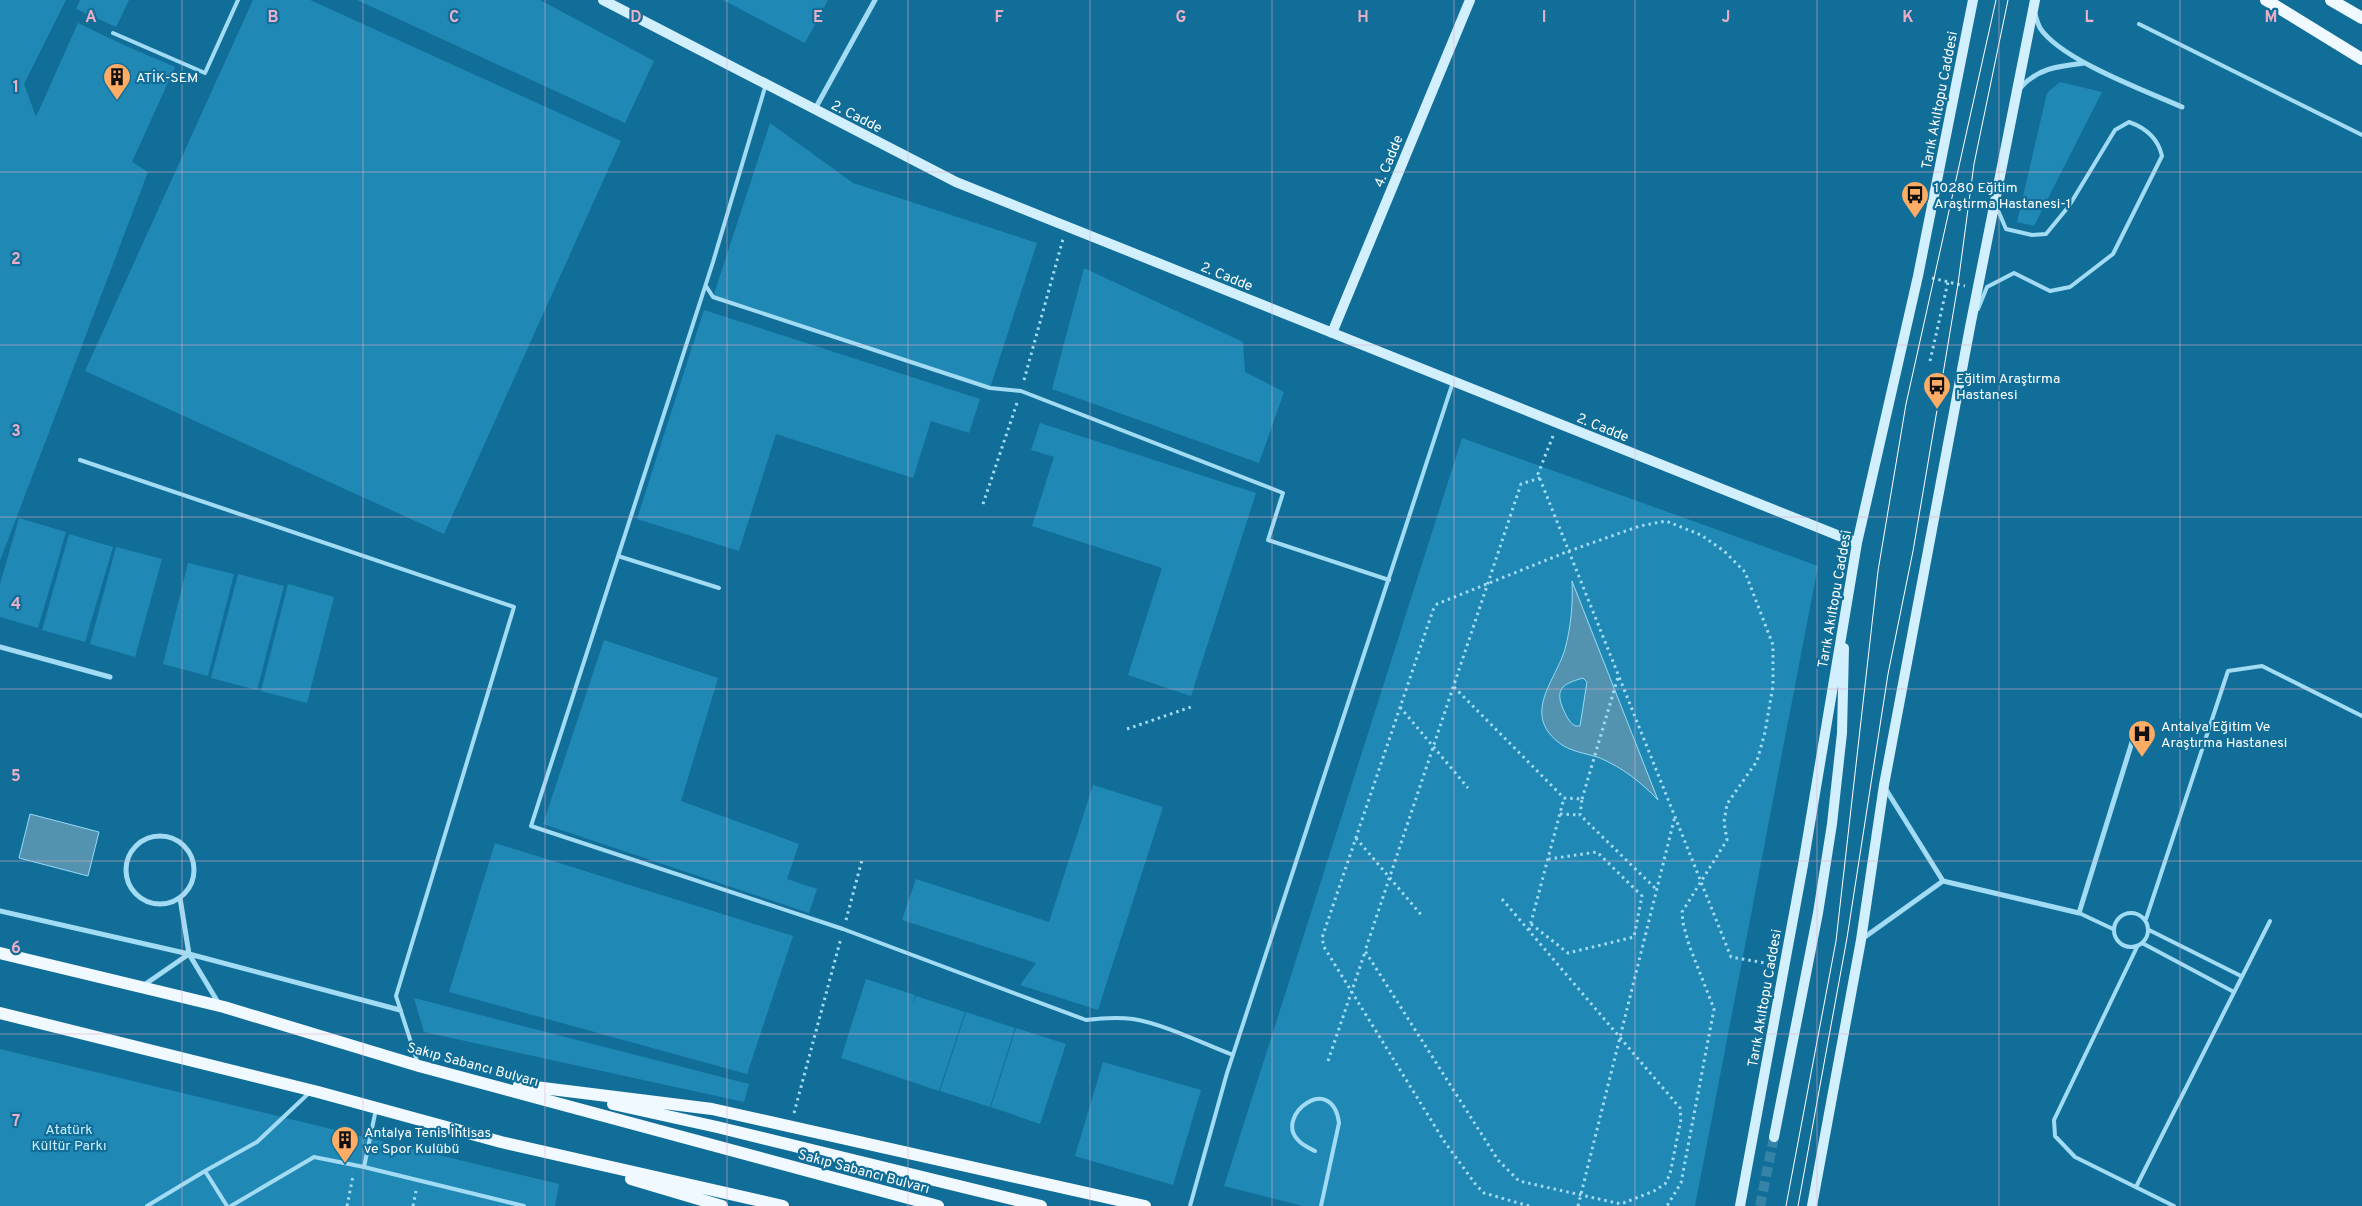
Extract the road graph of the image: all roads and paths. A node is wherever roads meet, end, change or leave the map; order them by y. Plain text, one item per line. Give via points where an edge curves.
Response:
1 (238, 0) edge
2 (602, 0) edge
3 (875, 0) edge
4 (1470, 0) edge
5 (1972, 0) edge
6 (2035, 0) edge
7 (2266, 0) edge
8 (2331, 0) edge
9 (2034, 11) junction
10 (2362, 18) edge
11 (2139, 24) dead end
12 (113, 33) dead end
13 (2362, 59) edge
14 (2085, 63) junction
15 (766, 84) junction
16 (2018, 90) junction
17 (2182, 107) dead end
18 (815, 110) junction
19 (2362, 135) edge
20 (1995, 204) junction
21 (1067, 226) junction
22 (1918, 276) junction
23 (1948, 282) junction
24 (706, 286) junction
25 (1978, 288) junction
26 (1970, 327) junction
27 (1332, 333) junction
28 (1930, 361) dead end
29 (1453, 382) junction
30 (1021, 391) junction
31 (1557, 423) junction
32 (80, 460) dead end
33 (1540, 478) junction
34 (983, 504) dead end
35 (1857, 543) junction
36 (1569, 551) junction
37 (618, 556) junction
38 (1388, 580) junction
39 (1489, 582) junction
40 (718, 588) dead end
41 (1844, 615) junction
42 (0, 647) edge
43 (1619, 676) junction
44 (110, 677) dead end
45 (1454, 687) junction
46 (1400, 706) junction
47 (1191, 707) dead end
48 (2362, 716) edge
49 (2137, 726) dead end
50 (1127, 729) dead end
51 (1434, 747) junction
52 (1884, 785) junction
53 (1468, 788) dead end
54 (1564, 798) junction
55 (1582, 799) junction
56 (1560, 814) junction
57 (1675, 815) junction
58 (1580, 816) junction
59 (1355, 837) junction
60 (1549, 859) junction
61 (862, 860) dead end
62 (1390, 878) junction
63 (1943, 880) junction
64 (1701, 881) junction
65 (1656, 889) junction
66 (180, 898) junction
67 (1502, 899) dead end
68 (0, 911) edge
69 (2079, 913) junction
70 (1423, 917) dead end
71 (2146, 919) junction
72 (2270, 921) dead end
73 (1531, 924) junction
74 (843, 929) junction
75 (2113, 929) junction
76 (1529, 930) junction
77 (2149, 930) junction
78 (1861, 940) junction
79 (2142, 943) junction
80 (2137, 947) junction
81 (1365, 951) junction
82 (0, 952) edge
83 (189, 954) junction
84 (1784, 966) junction
85 (2241, 976) junction
86 (141, 987) junction
87 (1352, 992) junction
88 (2234, 992) junction
89 (221, 1006) junction
90 (400, 1010) junction
91 (0, 1012) edge
92 (1620, 1037) junction
93 (1233, 1055) junction
94 (1328, 1061) dead end
95 (419, 1066) junction
96 (453, 1074) junction
97 (546, 1090) junction
98 (312, 1091) junction
99 (376, 1109) junction
100 (790, 1126) junction
101 (1774, 1137) tunnel mouth
102 (501, 1142) junction
103 (1314, 1151) dead end
104 (356, 1165) junction
105 (364, 1167) junction
106 (205, 1171) junction
107 (2136, 1187) junction
108 (1580, 1196) junction
109 (146, 1206) edge
110 (229, 1206) edge
111 (347, 1206) edge
112 (524, 1206) edge
113 (722, 1206) edge
114 (784, 1206) edge
115 (938, 1206) edge
116 (1041, 1206) edge
117 (1145, 1206) edge
118 (1190, 1206) edge
119 (1321, 1206) edge
120 (1529, 1206) edge
121 (1578, 1206) edge
122 (1667, 1206) edge
123 (1740, 1206) edge
124 (1812, 1206) edge
125 (2174, 1206) edge

1 - 12 lane via 206,73
2 - 15 main road, 2. Cadde
3 - 18 street
4 - 27 main road, 4. Cadde
5 - 22 main road, Tarık Akıltopu Caddesi
6 - 9 main road
7 - 13 main road
8 - 10 main road
9 - 14 street via 2040,28
9 - 16 main road
11 - 19 lane
14 - 16 street via 2050,68 2030,77
14 - 17 street
15 - 18 main road, 2. Cadde
15 - 24 lane
16 - 20 main road
18 - 21 main road, 2. Cadde via 956,182
20 - 25 main road
20 - 26 lane via 2006,229 2032,235 2046,234 2069,206 2115,130 2129,122 2143,127 2159,145 2162,156 2112,254 2070,287 2050,291 2014,273 1987,287
21 - 27 main road, 2. Cadde
21 - 30 path
22 - 23 path
22 - 35 main road, Tarık Akıltopu Caddesi
23 - 25 path
23 - 28 path
24 - 30 lane via 713,297 990,388
24 - 37 lane
25 - 26 main road
26 - 52 main road
27 - 29 main road, 2. Cadde
29 - 31 main road, 2. Cadde
29 - 38 lane
30 - 34 path
30 - 38 lane via 1284,493 1268,540
31 - 33 path via 1538,474
31 - 35 main road, 2. Cadde
32 - 90 lane via 514,607 396,996
33 - 36 path
33 - 39 path via 1521,484
35 - 41 main road, Tarık Akıltopu Caddesi
36 - 39 path
36 - 43 path
36 - 64 path via 1666,520 1702,535 1746,572 1774,645 1773,686 1756,761 1727,804 1724,822 1727,840
37 - 40 lane
37 - 74 lane via 531,826
38 - 93 lane
39 - 45 path
39 - 46 path via 1437,604 1432,610
41 - 84 main road, Tarık Akıltopu Caddesi
41 - 101 main road via 1842,733 1832,824
42 - 44 street
43 - 55 path
43 - 57 path
45 - 51 path
45 - 54 path
46 - 51 path
46 - 59 path
47 - 50 path
48 - 71 lane via 2262,666 2228,671
49 - 69 street
51 - 53 path
51 - 62 path
52 - 63 street
52 - 78 main road
54 - 55 path
54 - 56 path
55 - 58 path
56 - 58 path
56 - 60 path
57 - 64 path
57 - 65 path
58 - 65 path
59 - 62 path
59 - 87 path via 1322,938 1324,947
60 - 73 path
60 - 73 path via 1597,852 1642,896 1634,937 1568,953
61 - 74 path
62 - 70 path
62 - 81 path
63 - 69 street
63 - 78 street
64 - 84 path via 1731,956
64 - 122 path via 1682,912 1683,923 1714,1009 1681,1183
65 - 92 path
66 - 66 street via 186,894 192,880 192,858 186,848 167,836 139,842 131,851 126,870 128,882 136,894 146,900 166,904
66 - 83 street
67 - 76 path
68 - 83 street
69 - 75 lane
71 - 75 lane via 2137,912 2126,912 2117,919
71 - 77 lane
72 - 85 lane
73 - 76 path
74 - 93 lane via 1086,1020 1135,1020
74 - 100 path
75 - 80 lane via 2117,940 2126,946
76 - 92 path
77 - 79 lane
77 - 85 lane
78 - 124 main road
79 - 80 lane
79 - 88 lane
80 - 107 lane via 2054,1120 2055,1136 2075,1157
81 - 87 path
81 - 108 path via 1498,1160 1519,1181
82 - 86 main road, Sakıp Sabancı Bulvarı
83 - 86 street
83 - 89 street
83 - 90 street
84 - 123 main road, Tarık Akıltopu Caddesi
85 - 88 lane
86 - 89 main road, Sakıp Sabancı Bulvarı
87 - 94 path
87 - 120 path via 1444,1142 1476,1185 1484,1194
88 - 107 lane
89 - 95 main road, Sakıp Sabancı Bulvarı
90 - 95 lane
91 - 98 main road
92 - 108 path
92 - 108 path via 1680,1108 1681,1119 1670,1174 1665,1184 1654,1191 1621,1204
93 - 118 lane
95 - 96 main road, Sakıp Sabancı Bulvarı
96 - 97 main road
96 - 115 main road, Sakıp Sabancı Bulvarı
97 - 100 main road via 712,1108
97 - 116 main road
98 - 99 main road
98 - 106 lane via 257,1142
99 - 102 main road
99 - 105 lane
100 - 117 main road
102 - 113 main road
102 - 114 main road
103 - 119 lane via 1297,1140 1292,1131 1299,1109 1309,1100 1320,1098 1333,1104 1340,1123
104 - 105 lane
104 - 110 lane via 314,1157
104 - 111 path
105 - 112 lane
106 - 109 lane
106 - 110 lane
107 - 125 lane
108 - 121 path

